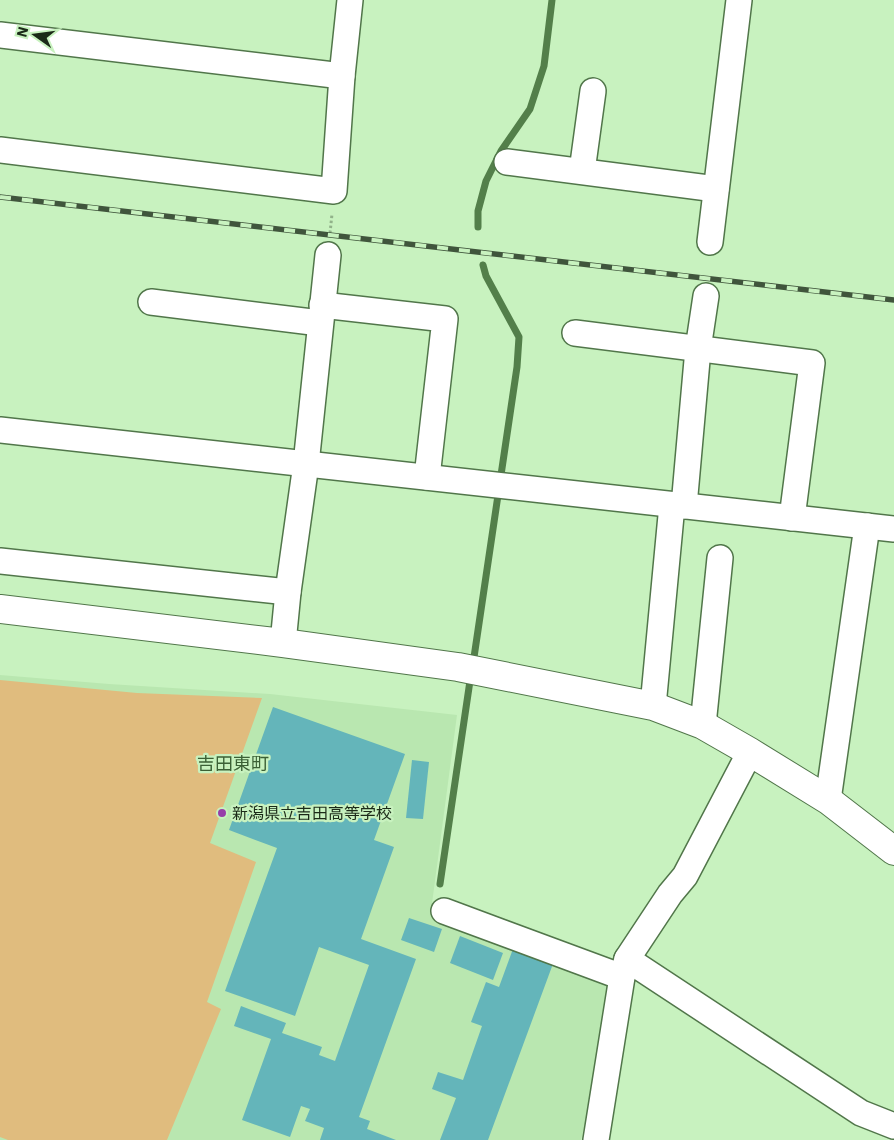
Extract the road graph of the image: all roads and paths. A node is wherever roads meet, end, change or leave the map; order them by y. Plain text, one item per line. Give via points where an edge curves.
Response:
1 (350, 0) edge
2 (739, 0) edge
3 (0, 35) edge
4 (342, 76) junction
5 (593, 91) dead end
6 (0, 150) edge
7 (507, 162) dead end
8 (582, 171) junction
9 (716, 189) junction
10 (334, 191) junction
11 (710, 242) dead end
12 (328, 255) joint
13 (706, 296) dead end
14 (151, 302) dead end
15 (321, 314) junction
16 (575, 333) dead end
17 (698, 349) junction
18 (0, 430) edge
19 (306, 464) junction
20 (427, 477) junction
21 (678, 506) junction
22 (792, 518) junction
23 (867, 526) junction
24 (894, 530) edge
25 (720, 558) dead end
26 (0, 561) edge
27 (288, 592) junction
28 (0, 609) edge
29 (284, 643) junction
30 (653, 706) junction
31 (703, 725) junction
32 (750, 752) junction
33 (828, 800) junction
34 (894, 850) edge
35 (444, 911) dead end
36 (625, 968) junction
37 (894, 1126) edge
38 (596, 1140) edge

1 - 4 street
2 - 9 street
3 - 4 street
4 - 10 street
5 - 8 street
6 - 10 street
7 - 8 street
8 - 9 street
9 - 11 street
10 - 12 path
12 - 15 street
13 - 17 street
14 - 15 street
15 - 19 street
15 - 20 street via 445,319
16 - 17 street
17 - 21 street
17 - 22 street via 812,363
18 - 19 street
19 - 20 street
19 - 27 street
20 - 21 street
21 - 22 street
21 - 30 street
22 - 23 street
23 - 24 street
23 - 33 street
25 - 31 street
26 - 27 street
27 - 29 street
28 - 29 street
29 - 30 street via 458,667
30 - 31 street
31 - 32 street
32 - 33 street
32 - 36 street via 685,876 670,894
33 - 34 street
35 - 36 street
36 - 37 street via 861,1113
36 - 38 street

